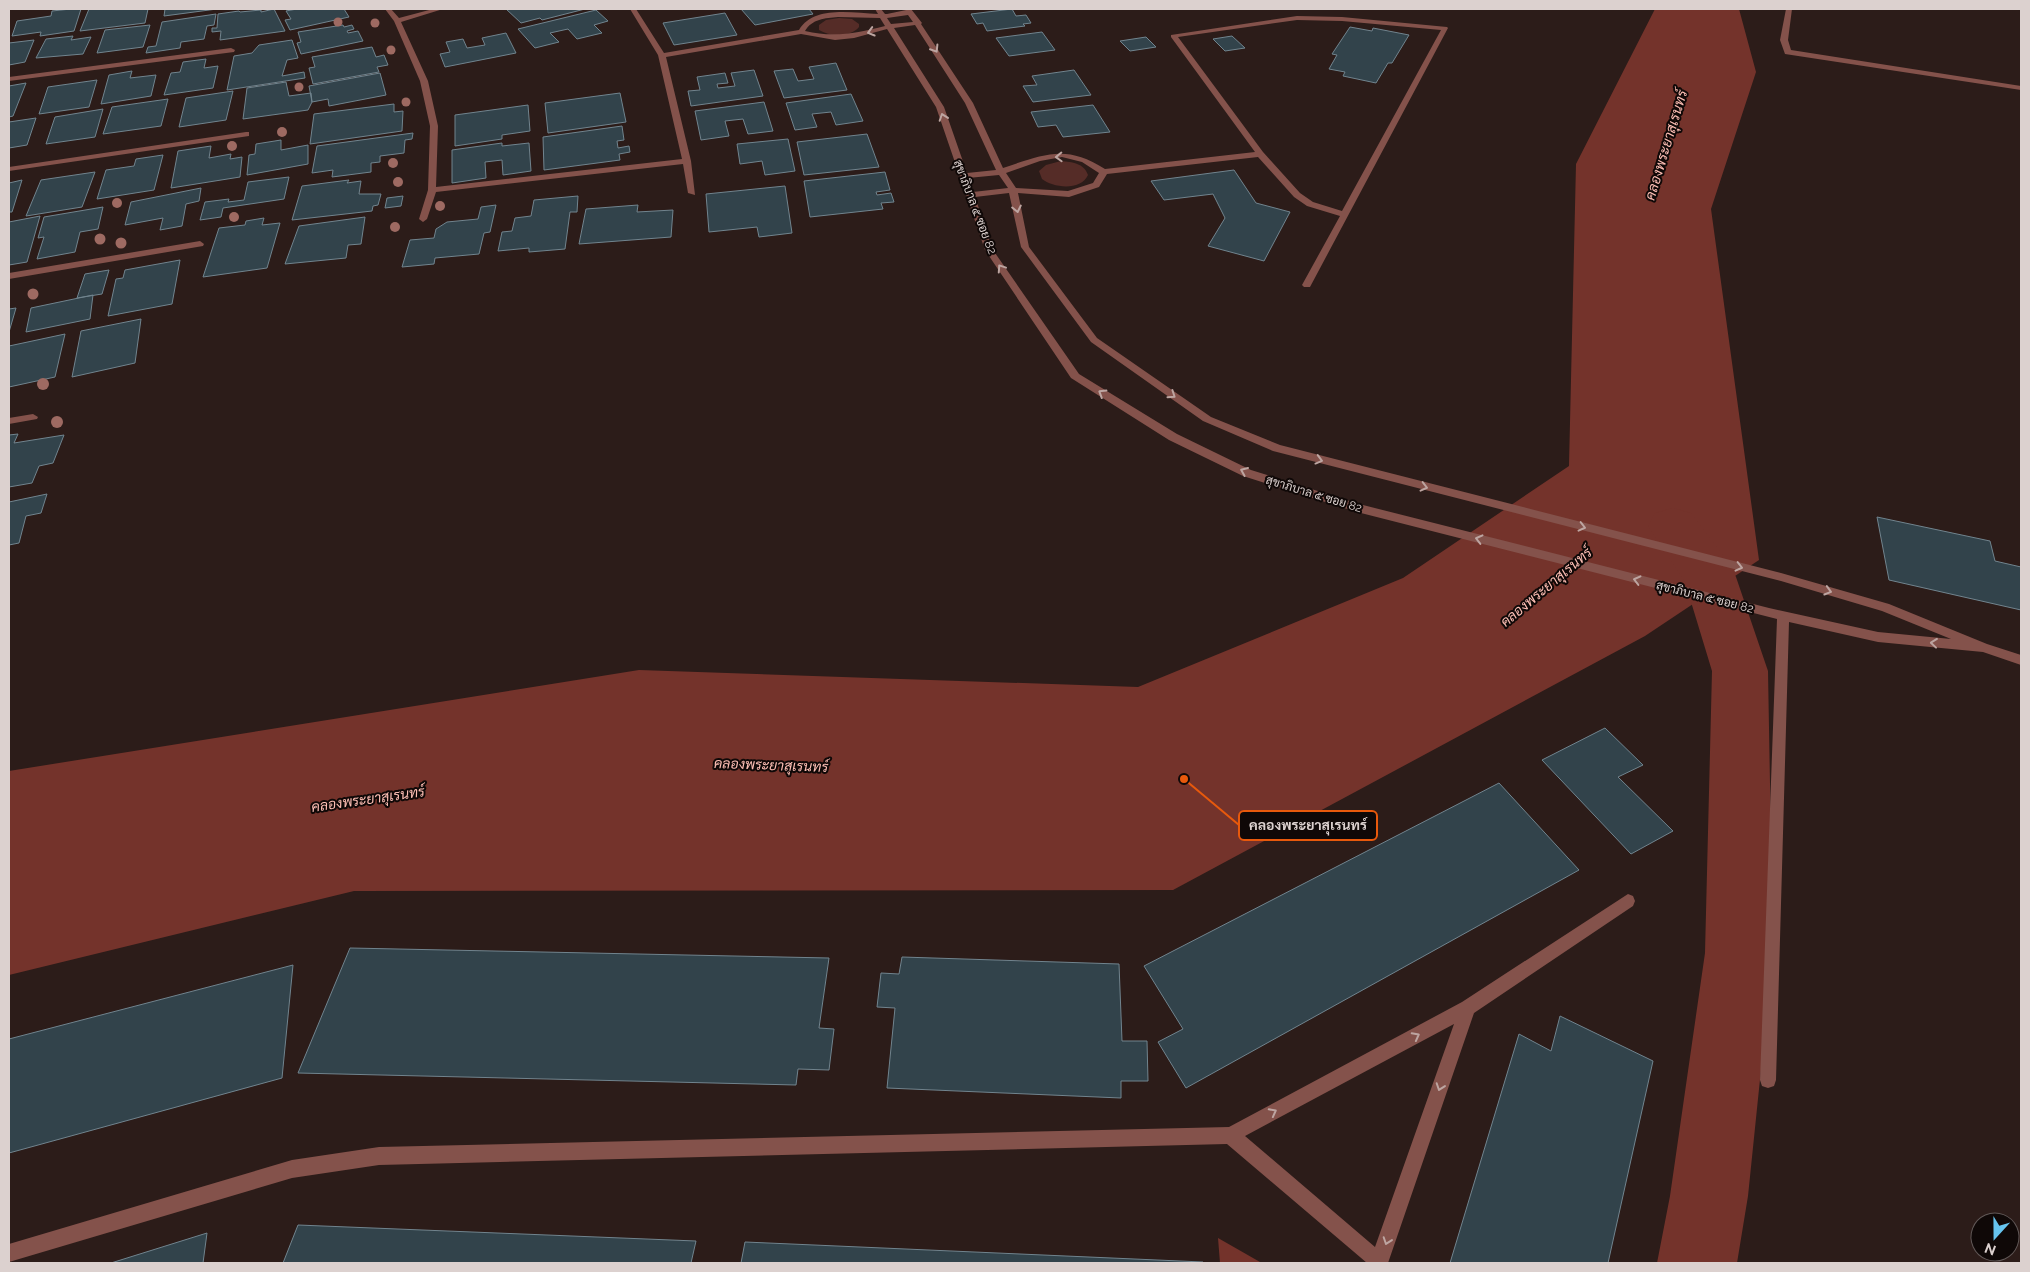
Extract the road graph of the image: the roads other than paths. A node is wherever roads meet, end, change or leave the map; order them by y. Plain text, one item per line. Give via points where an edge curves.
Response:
1 (388, 9) edge
2 (440, 9) edge
3 (633, 9) edge
4 (1789, 9) edge
5 (910, 11) edge
6 (881, 12) edge
7 (397, 21) junction
8 (918, 23) junction
9 (889, 27) junction
10 (801, 32) junction
11 (231, 50) dead end
12 (662, 54) junction
13 (9, 79) edge
14 (2021, 88) edge
15 (246, 134) dead end
16 (1260, 154) junction
17 (687, 161) junction
18 (9, 168) edge
19 (1001, 172) junction
20 (1104, 172) junction
21 (963, 176) junction
22 (432, 190) junction
23 (1013, 190) junction
24 (692, 193) dead end
25 (970, 196) junction
26 (1345, 215) junction
27 (423, 219) dead end
28 (200, 244) dead end
29 (9, 276) edge
30 (1307, 285) dead end
31 (33, 417) dead end
32 (9, 422) edge
33 (1776, 614) junction
34 (1983, 647) junction
35 (2021, 660) edge
36 (1628, 901) dead end
37 (1468, 1008) junction
38 (1768, 1080) dead end
39 (1230, 1136) junction
40 (9, 1253) edge
41 (1379, 1263) edge

1 - 7 street
2 - 7 street
3 - 12 street
4 - 14 street via 1784,40 1788,52
5 - 6 street
5 - 8 street, สุขาภิบาล ๕ ซอย 82
6 - 9 street, สุขาภิบาล ๕ ซอย 82
6 - 10 street via 830,15 809,21
7 - 22 street via 424,80 434,126
8 - 9 street
8 -> 19 street, สุขาภิบาล ๕ ซอย 82 via 968,103
9 -> 10 street via 840,38 821,38
21 -> 9 street, สุขาภิบาล ๕ ซอย 82 via 940,107
10 - 12 street
11 - 13 street
12 - 17 street
15 - 18 street
16 - 20 street
16 - 26 street via 1297,195 1310,204
16 - 26 street via 1172,36 1298,18 1446,28
17 - 22 street
17 - 24 street
20 -> 19 street via 1085,160 1062,156 1038,159
19 - 21 street
19 - 23 street, สุขาภิบาล ๕ ซอย 82
20 - 23 street via 1096,185 1069,194
21 - 25 street, สุขาภิบาล ๕ ซอย 82
22 - 27 street
23 - 25 street
23 -> 34 street, สุขาภิบาล ๕ ซอย 82 via 1025,247 1094,340 1207,419 1277,448 1782,577 1885,607
33 -> 25 street, สุขาภิบาล ๕ ซอย 82 via 1357,508 1239,469 1173,438 1075,376 989,250
26 - 30 street
28 - 29 street
31 - 32 street
34 -> 33 street, สุขาภิบาล ๕ ซอย 82 via 1878,637
33 - 38 street
34 - 35 street, สุขาภิบาล ๕ ซอย 82
36 - 37 street
39 -> 37 street
37 -> 41 street
39 - 40 street via 378,1156 292,1169
39 - 41 street

